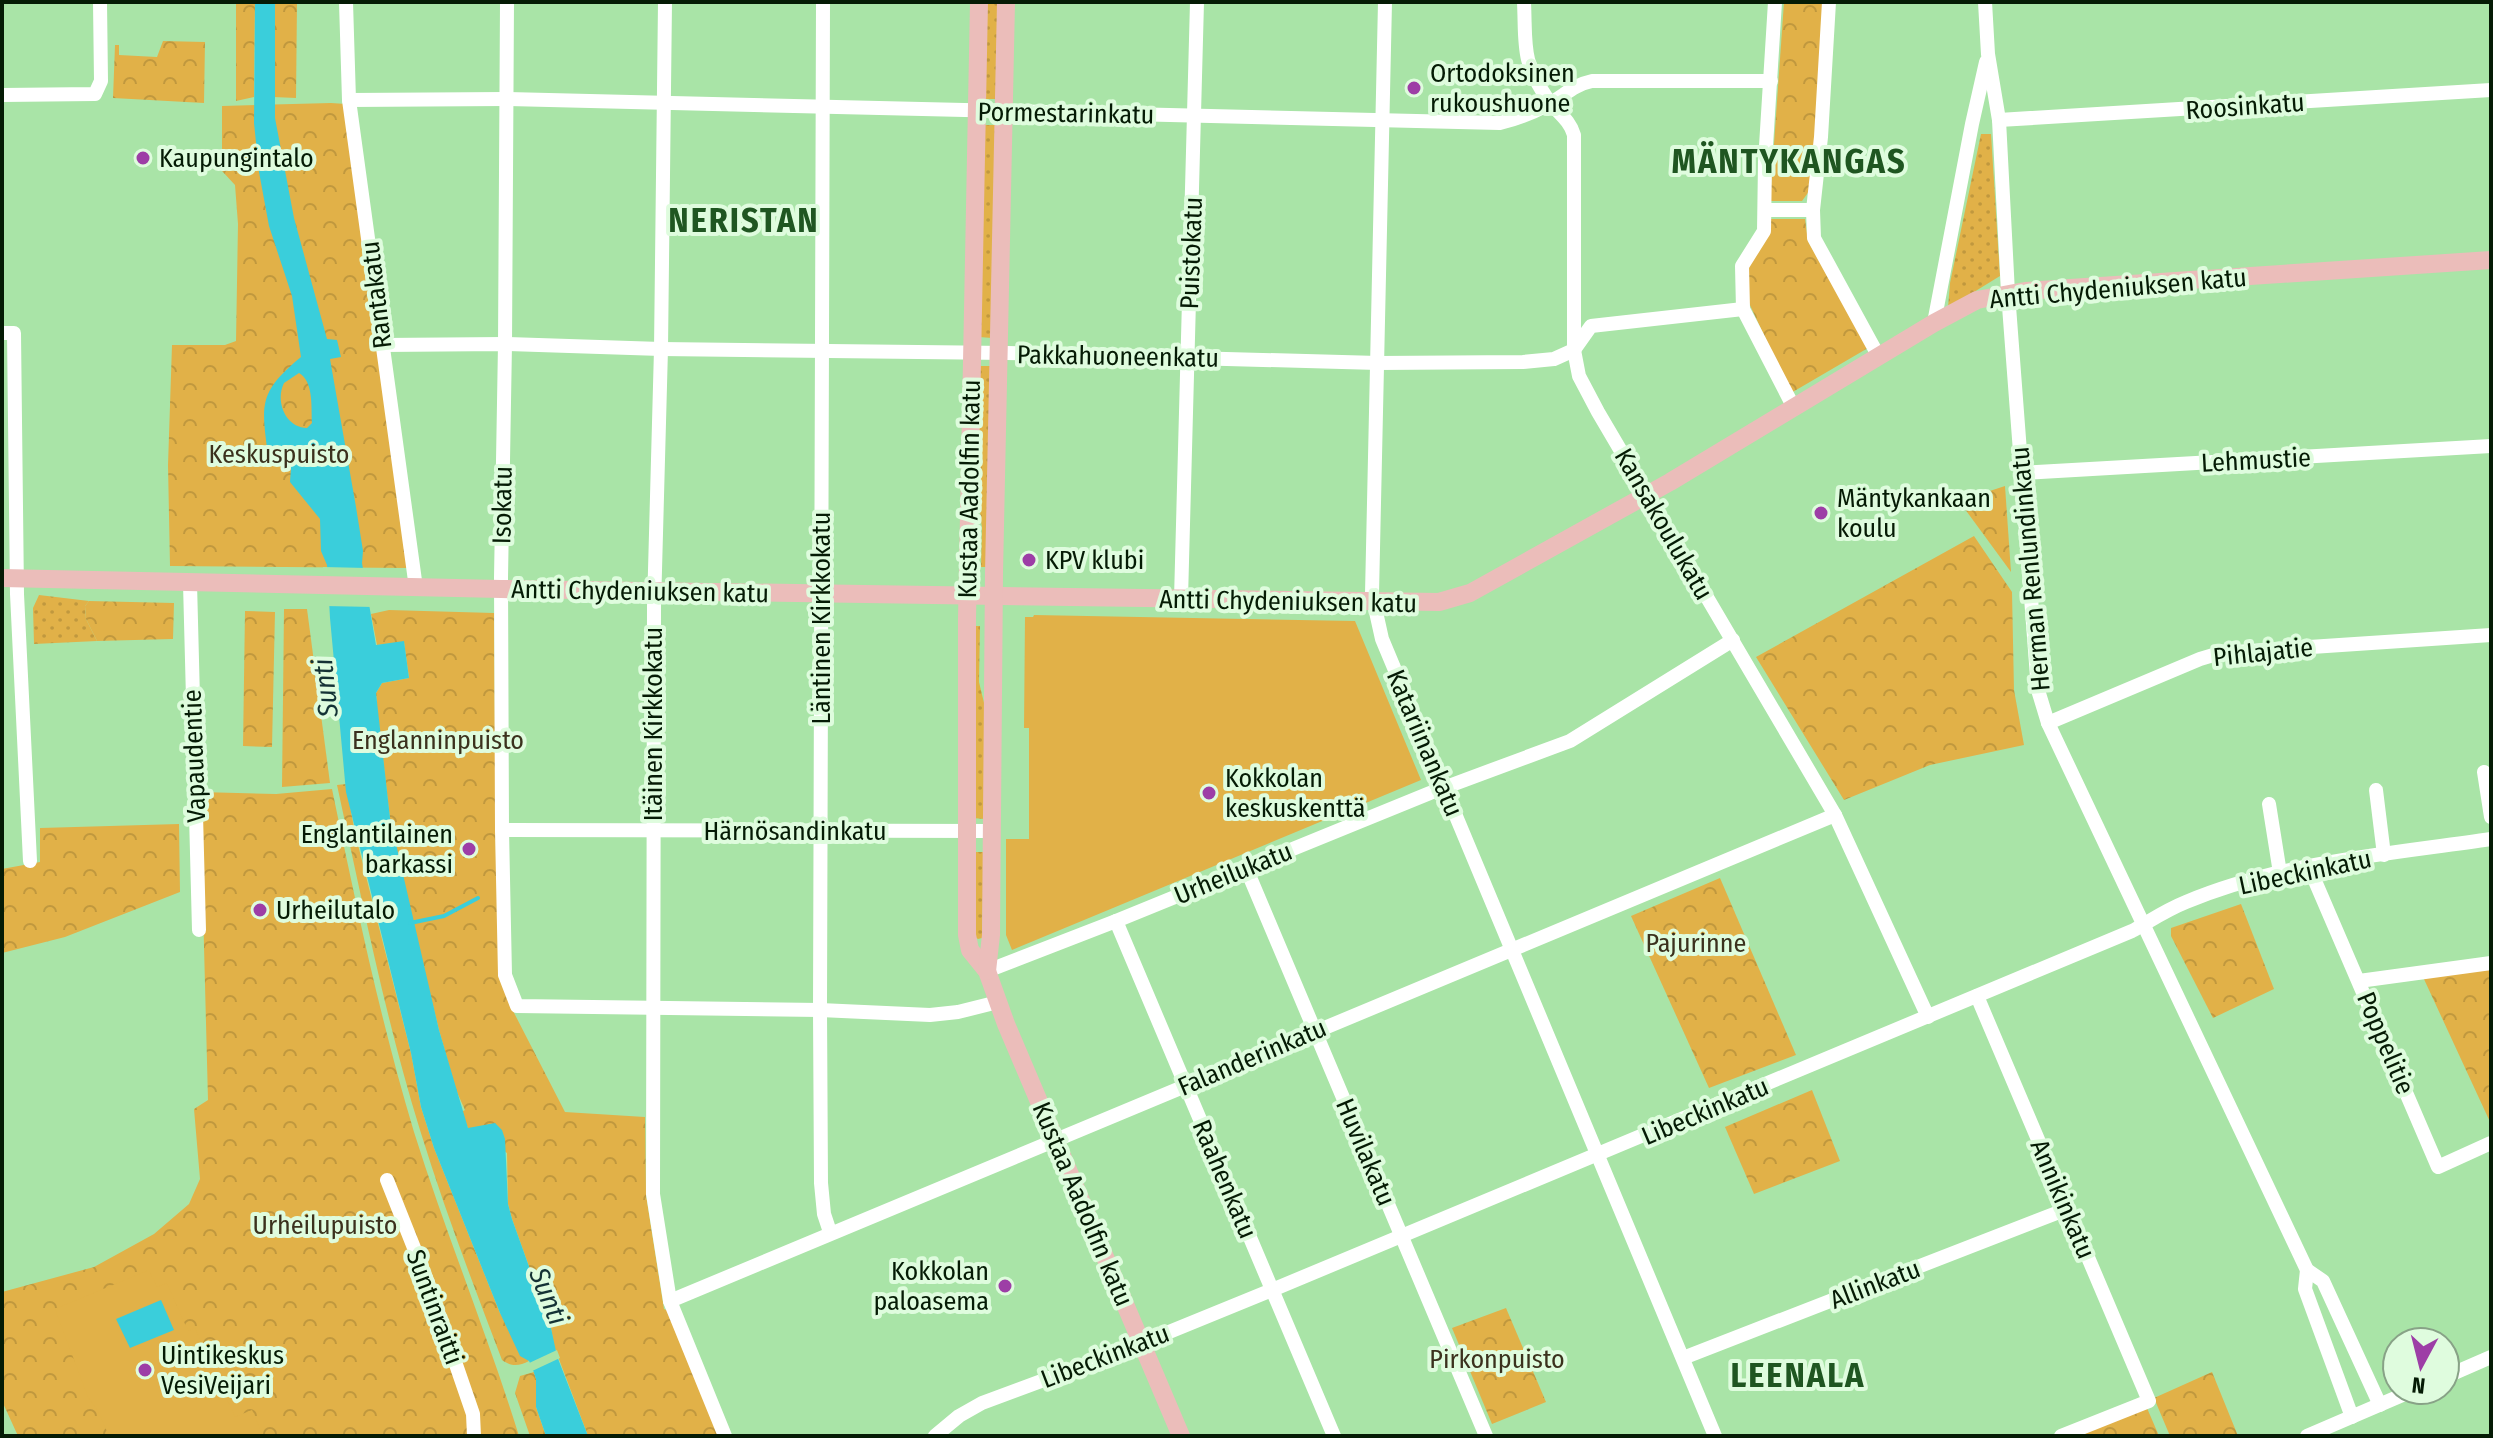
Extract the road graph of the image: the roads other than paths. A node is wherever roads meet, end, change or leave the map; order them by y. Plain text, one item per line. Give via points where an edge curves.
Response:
1 (100, 2) edge
2 (346, 2) edge
3 (507, 2) edge
4 (665, 2) edge
5 (823, 2) edge
6 (979, 2) edge
7 (1006, 2) edge
8 (1197, 2) edge
9 (1385, 2) edge
10 (1524, 2) edge
11 (1775, 2) edge
12 (1829, 2) edge
13 (1985, 2) edge
14 (1988, 54) junction
15 (1771, 81) junction
16 (2491, 90) edge
17 (2, 95) edge
18 (506, 99) junction
19 (349, 100) junction
20 (663, 103) junction
21 (1550, 103) junction
22 (823, 106) junction
23 (977, 111) junction
24 (1003, 112) junction
25 (1195, 116) junction
26 (1383, 120) junction
27 (1999, 120) junction
28 (1766, 210) junction
29 (1813, 210) junction
30 (2491, 260) edge
31 (2008, 293) junction
32 (1743, 309) junction
33 (1934, 323) junction
34 (2, 333) edge
35 (505, 344) junction
36 (382, 345) junction
37 (661, 349) junction
38 (1574, 350) junction
39 (823, 351) junction
40 (972, 353) junction
41 (998, 353) junction
42 (1188, 357) junction
43 (1879, 357) junction
44 (1378, 363) junction
45 (1794, 408) junction
46 (2491, 446) edge
47 (2021, 473) junction
48 (1647, 493) junction
49 (9, 578) edge
50 (190, 583) junction
51 (416, 588) junction
52 (501, 589) junction
53 (654, 590) junction
54 (821, 593) junction
55 (968, 595) junction
56 (994, 596) junction
57 (1181, 599) junction
58 (1374, 603) junction
59 (2491, 635) edge
60 (1733, 640) junction
61 (2048, 723) junction
62 (2484, 772) dead end
63 (1444, 788) junction
64 (2376, 790) dead end
65 (2269, 804) dead end
66 (1835, 815) junction
67 (2491, 817) edge
68 (502, 830) junction
69 (653, 830) junction
70 (820, 831) junction
71 (966, 831) junction
72 (992, 831) junction
73 (2491, 839) edge
74 (2384, 855) junction
75 (30, 861) dead end
76 (2309, 867) junction
77 (1246, 868) junction
78 (2280, 873) junction
79 (1116, 921) junction
80 (2144, 924) junction
81 (199, 930) dead end
82 (1512, 950) junction
83 (2491, 963) edge
84 (987, 971) junction
85 (2359, 981) junction
86 (1977, 996) junction
87 (998, 1002) junction
88 (653, 1006) junction
89 (820, 1010) junction
90 (1928, 1017) junction
91 (1315, 1031) junction
92 (1185, 1085) junction
93 (1055, 1139) junction
94 (2491, 1143) edge
95 (1598, 1155) junction
96 (387, 1180) dead end
97 (2067, 1209) junction
98 (830, 1232) junction
99 (1401, 1236) junction
100 (2307, 1270) junction
101 (1272, 1290) junction
102 (670, 1301) junction
103 (1142, 1343) junction
104 (2491, 1357) edge
105 (1683, 1358) junction
106 (2461, 1370) edge
107 (2380, 1405) joint
108 (2352, 1417) junction
109 (939, 1435) edge
110 (474, 1436) edge
111 (725, 1436) edge
112 (1181, 1436) edge
113 (1334, 1436) edge
114 (1486, 1436) edge
115 (1715, 1436) edge
116 (2061, 1436) edge
117 (2307, 1436) edge

1 - 17 street via 101,81 95,94
2 - 19 street, Rantakatu
3 - 18 street, Isokatu
4 - 20 street, Itäinen Kirkkokatu
5 - 22 street, Läntinen Kirkkokatu
6 - 23 main road, Kustaa Aadolfin katu
7 - 24 main road, Kustaa Aadolfin katu
8 - 25 street, Puistokatu
9 - 26 street, Katariinankatu
10 - 21 street, Kansakoulukatu via 1526,58
11 - 15 street
12 - 29 street
13 - 14 street, Herman Renlundinkatu
14 - 27 street, Herman Renlundinkatu
14 - 33 street
15 - 21 street, Pormestarinkatu via 1592,81 1575,85
15 - 28 street
16 - 27 street, Roosinkatu
18 - 19 street, Pormestarinkatu
18 - 20 street, Pormestarinkatu
18 - 35 street, Isokatu
19 - 36 street, Rantakatu
20 - 22 street, Pormestarinkatu
20 - 37 street, Itäinen Kirkkokatu
21 - 26 street, Pormestarinkatu via 1500,123
21 - 38 street, Kansakoulukatu via 1574,135
22 - 23 street, Pormestarinkatu
22 - 39 street, Läntinen Kirkkokatu
23 - 24 street, Pormestarinkatu
23 - 40 main road, Kustaa Aadolfin katu
24 - 25 street, Pormestarinkatu
24 - 41 main road, Kustaa Aadolfin katu
25 - 26 street, Pormestarinkatu
25 - 42 street, Puistokatu
26 - 44 street, Katariinankatu
27 - 31 street, Herman Renlundinkatu
28 - 29 street
28 - 32 street via 1764,231 1742,266
29 - 43 street via 1814,238
30 - 31 main road, Antti Chydeniuksen katu
31 - 33 main road, Antti Chydeniuksen katu via 1977,300
31 - 47 street, Herman Renlundinkatu
32 - 38 street, Pakkahuoneenkatu via 1591,326
32 - 45 street
33 - 43 main road, Antti Chydeniuksen katu
34 - 49 street via 14,333
35 - 36 street, Pakkahuoneenkatu
35 - 37 street, Pakkahuoneenkatu
35 - 52 street, Isokatu
36 - 51 street, Rantakatu
37 - 39 street, Pakkahuoneenkatu
37 - 53 street, Itäinen Kirkkokatu
38 - 44 street, Pakkahuoneenkatu via 1554,359 1523,362
38 - 48 street, Kansakoulukatu via 1579,376
39 - 40 street, Pakkahuoneenkatu
39 - 54 street, Läntinen Kirkkokatu
40 - 41 street, Pakkahuoneenkatu
40 - 55 main road, Kustaa Aadolfin katu
41 - 42 street, Pakkahuoneenkatu
41 - 56 main road, Kustaa Aadolfin katu
42 - 44 street, Pakkahuoneenkatu
42 - 57 street, Puistokatu
43 - 45 main road, Antti Chydeniuksen katu
44 - 58 street, Katariinankatu
45 - 48 main road, Antti Chydeniuksen katu
46 - 47 street, Lehmustie
47 - 61 street, Herman Renlundinkatu via 2038,690
48 - 58 main road, Antti Chydeniuksen katu via 1470,593 1439,602
48 - 60 street, Kansakoulukatu
49 - 50 main road, Antti Chydeniuksen katu
49 - 75 street
50 - 51 main road, Antti Chydeniuksen katu
50 - 81 street, Vapaudentie
51 - 52 main road, Antti Chydeniuksen katu
52 - 53 main road, Antti Chydeniuksen katu
52 - 68 street, Isokatu
53 - 54 main road, Antti Chydeniuksen katu
53 - 69 street, Itäinen Kirkkokatu
54 - 55 main road, Antti Chydeniuksen katu
54 - 70 street, Läntinen Kirkkokatu
55 - 56 main road, Antti Chydeniuksen katu
55 - 71 main road, Kustaa Aadolfin katu
56 - 57 main road, Antti Chydeniuksen katu
56 - 72 main road, Kustaa Aadolfin katu
57 - 58 main road, Antti Chydeniuksen katu
58 - 63 street, Katariinankatu via 1382,639
59 - 61 street, Pihlajatie via 2220,653
60 - 63 street, Urheilukatu via 1570,741
60 - 66 street, Kansakoulukatu
61 - 80 street, Herman Renlundinkatu
62 - 67 street
63 - 77 street, Urheilukatu
63 - 82 street, Katariinankatu
64 - 74 street
65 - 78 street
66 - 82 street, Falanderinkatu
66 - 90 street, Kansakoulukatu
68 - 69 street, Härnösandinkatu
68 - 88 street, Isokatu via 505,975 517,1006
69 - 70 street, Härnösandinkatu
69 - 88 street, Itäinen Kirkkokatu
70 - 71 street, Härnösandinkatu
70 - 89 street, Läntinen Kirkkokatu
71 - 72 street, Härnösandinkatu
71 - 84 main road, Kustaa Aadolfin katu via 967,935 970,950
72 - 84 main road, Kustaa Aadolfin katu
73 - 74 street, Libeckinkatu
74 - 76 street, Libeckinkatu
76 - 78 street, Libeckinkatu
76 - 85 street, Poppelitie
77 - 79 street, Urheilukatu
77 - 91 street, Huvilakatu
78 - 80 street, Libeckinkatu via 2188,901
79 - 84 street, Urheilukatu
79 - 92 street, Raahenkatu
80 - 86 street, Libeckinkatu
80 - 100 street, Herman Renlundinkatu
82 - 91 street, Falanderinkatu
82 - 95 street, Katariinankatu
83 - 85 street
84 - 87 main road, Kustaa Aadolfin katu
85 - 94 street, Poppelitie via 2438,1167
86 - 90 street, Libeckinkatu
86 - 97 street, Annikinkatu
87 - 89 street via 930,1015
87 - 93 main road, Kustaa Aadolfin katu
88 - 89 street
88 - 102 street, Itäinen Kirkkokatu via 653,1194
89 - 98 street, Läntinen Kirkkokatu via 821,1183
90 - 95 street, Libeckinkatu
91 - 92 street, Falanderinkatu
91 - 99 street, Huvilakatu
92 - 93 street, Falanderinkatu
92 - 101 street, Raahenkatu
93 - 98 street, Falanderinkatu
93 - 103 main road, Kustaa Aadolfin katu
95 - 99 street, Libeckinkatu
95 - 105 street, Katariinankatu
96 - 110 street, Suntinraitti via 473,1414
97 - 105 street, Allinkatu
97 - 116 street, Annikinkatu via 2149,1401
98 - 102 street, Falanderinkatu
99 - 101 street, Libeckinkatu
99 - 114 street, Huvilakatu
100 - 107 street, Herman Renlundinkatu via 2323,1281
100 - 108 street, Herman Renlundinkatu via 2305,1289
101 - 103 street, Libeckinkatu
101 - 113 street, Raahenkatu
102 - 111 street, Itäinen Kirkkokatu
103 - 109 street, Libeckinkatu via 982,1403
103 - 112 main road, Kustaa Aadolfin katu
104 - 106 street
105 - 115 street, Katariinankatu
107 - 108 street
108 - 117 street

